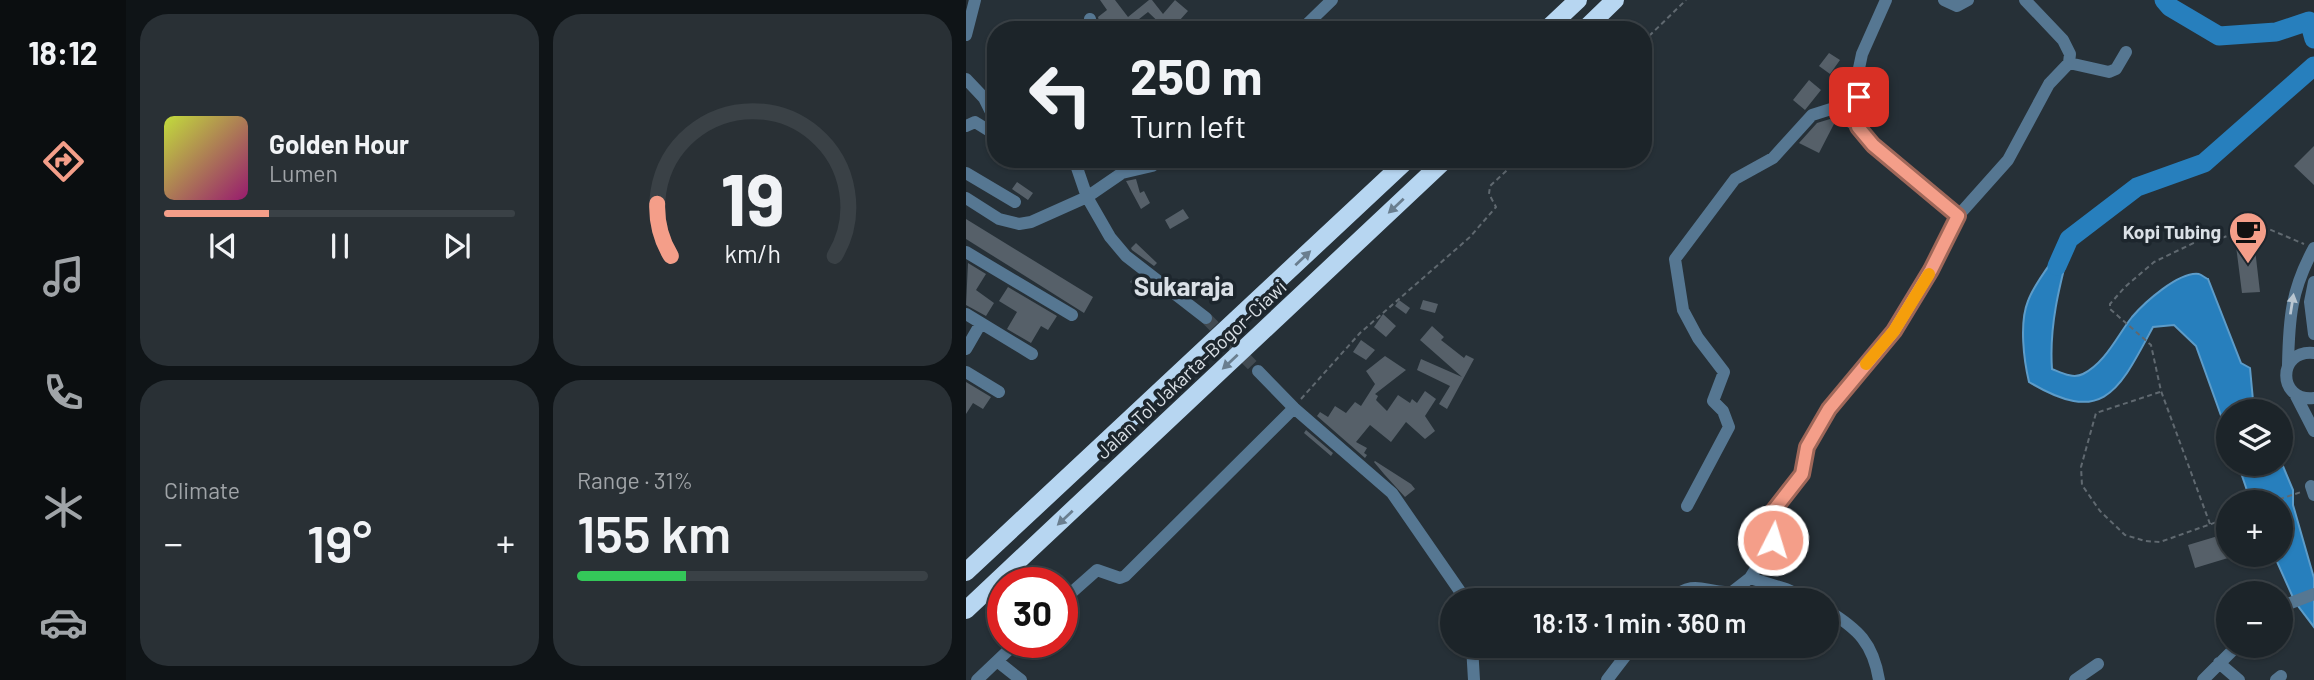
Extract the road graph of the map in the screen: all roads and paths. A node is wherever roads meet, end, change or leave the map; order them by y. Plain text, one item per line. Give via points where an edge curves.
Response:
1 (975, 0) edge
2 (1332, 0) edge
3 (1578, 0) edge
4 (1615, 0) edge
5 (1686, 0) edge
6 (1886, 0) edge
7 (1944, 0) edge
8 (1968, 0) edge
9 (2025, 0) edge
10 (1310, 21) edge
11 (1556, 21) edge
12 (1593, 21) edge
13 (1652, 33) edge
14 (966, 35) edge
15 (2126, 52) dead end
16 (2069, 63) junction
17 (966, 79) edge
18 (984, 98) junction
19 (987, 104) edge
20 (970, 124) edge
21 (1858, 127) junction
22 (987, 131) edge
23 (1077, 168) edge
24 (1143, 168) edge
25 (1398, 168) edge
26 (1436, 168) edge
27 (1509, 168) edge
28 (966, 173) edge
29 (1087, 197) junction
30 (966, 198) edge
31 (1015, 202) dead end
32 (1958, 216) junction
33 (2314, 248) edge
34 (966, 251) edge
35 (2314, 282) edge
36 (966, 314) edge
37 (1072, 315) dead end
38 (1206, 318) tunnel mouth
39 (981, 323) junction
40 (2314, 334) edge
41 (966, 349) edge
42 (2314, 353) edge
43 (1032, 354) dead end
44 (2288, 365) junction
45 (1258, 371) tunnel mouth
46 (966, 372) edge
47 (2161, 391) junction
48 (999, 392) dead end
49 (2295, 394) junction
50 (2314, 398) edge
51 (1294, 408) junction
52 (2314, 431) edge
53 (1687, 506) dead end
54 (2216, 522) edge
55 (2210, 524) junction
56 (992, 547) junction
57 (966, 566) edge
58 (966, 572) edge
59 (1750, 578) junction
60 (1078, 587) edge
61 (1458, 588) edge
62 (1737, 588) edge
63 (1783, 588) edge
64 (2314, 594) edge
65 (2293, 601) edge
66 (966, 610) edge
67 (1839, 618) edge
68 (1000, 658) edge
69 (1473, 658) edge
70 (1624, 658) edge
71 (2224, 658) edge
72 (997, 661) junction
73 (2219, 663) junction
74 (2098, 664) dead end
75 (976, 680) edge
76 (1021, 680) edge
77 (1474, 680) edge
78 (1607, 680) edge
79 (1880, 680) edge
80 (2075, 680) edge
81 (2203, 680) edge
82 (2239, 680) edge

1 - 14 street
2 - 10 street
3 - 11 highway
4 - 12 highway
5 - 13 path
6 - 21 street via 1862,54
7 - 8 street via 1957,6
9 - 16 street via 2063,40
15 - 16 street via 2109,72
16 - 32 street via 2049,84 2008,160
17 - 18 street
18 - 19 street
18 - 20 street
20 - 22 street
21 - 32 street
21 - 53 street via 1831,109 1812,115 1773,158 1735,179 1675,259 1683,310 1724,372 1713,401 1729,427
23 - 29 street
24 - 29 street via 1122,173
56 -> 25 highway, Jalan Tol Jakarta–Bogor–Ciawi
26 -> 66 highway, Jalan Tol Jakarta–Bogor–Ciawi
27 - 51 path via 1490,186 1496,207 1470,237 1377,317
28 - 31 street
29 - 30 street via 1019,224 999,219
29 - 38 street via 1126,256
32 - 59 street via 1894,331 1814,434 1802,474 1770,515 1773,540
44 -> 33 street via 2293,295
33 - 47 path via 2264,227 2202,239 2154,262 2113,299 2110,309 2148,341
34 - 37 street
35 - 40 street via 2310,302
36 - 39 street
39 - 41 street
39 - 43 street
42 - 44 street via 2300,354
44 - 49 street via 2286,381
45 - 51 street
46 - 48 street
47 - 55 path
47 - 55 path via 2096,413 2081,467 2082,485 2125,535 2160,542
49 - 50 street
49 - 52 street
51 - 60 street via 1125,576 1097,570
51 - 61 street via 1392,493
54 - 55 path
56 - 57 highway
56 - 58 highway, Jalan Tol Jakarta–Bogor–Ciawi
59 - 62 street
59 - 63 street
64 - 65 street
67 - 79 street via 1867,643
68 - 72 street
69 - 77 street
70 - 78 street
71 - 73 street
72 - 75 street
72 - 76 street
73 - 81 street
73 - 82 street
74 - 80 street

